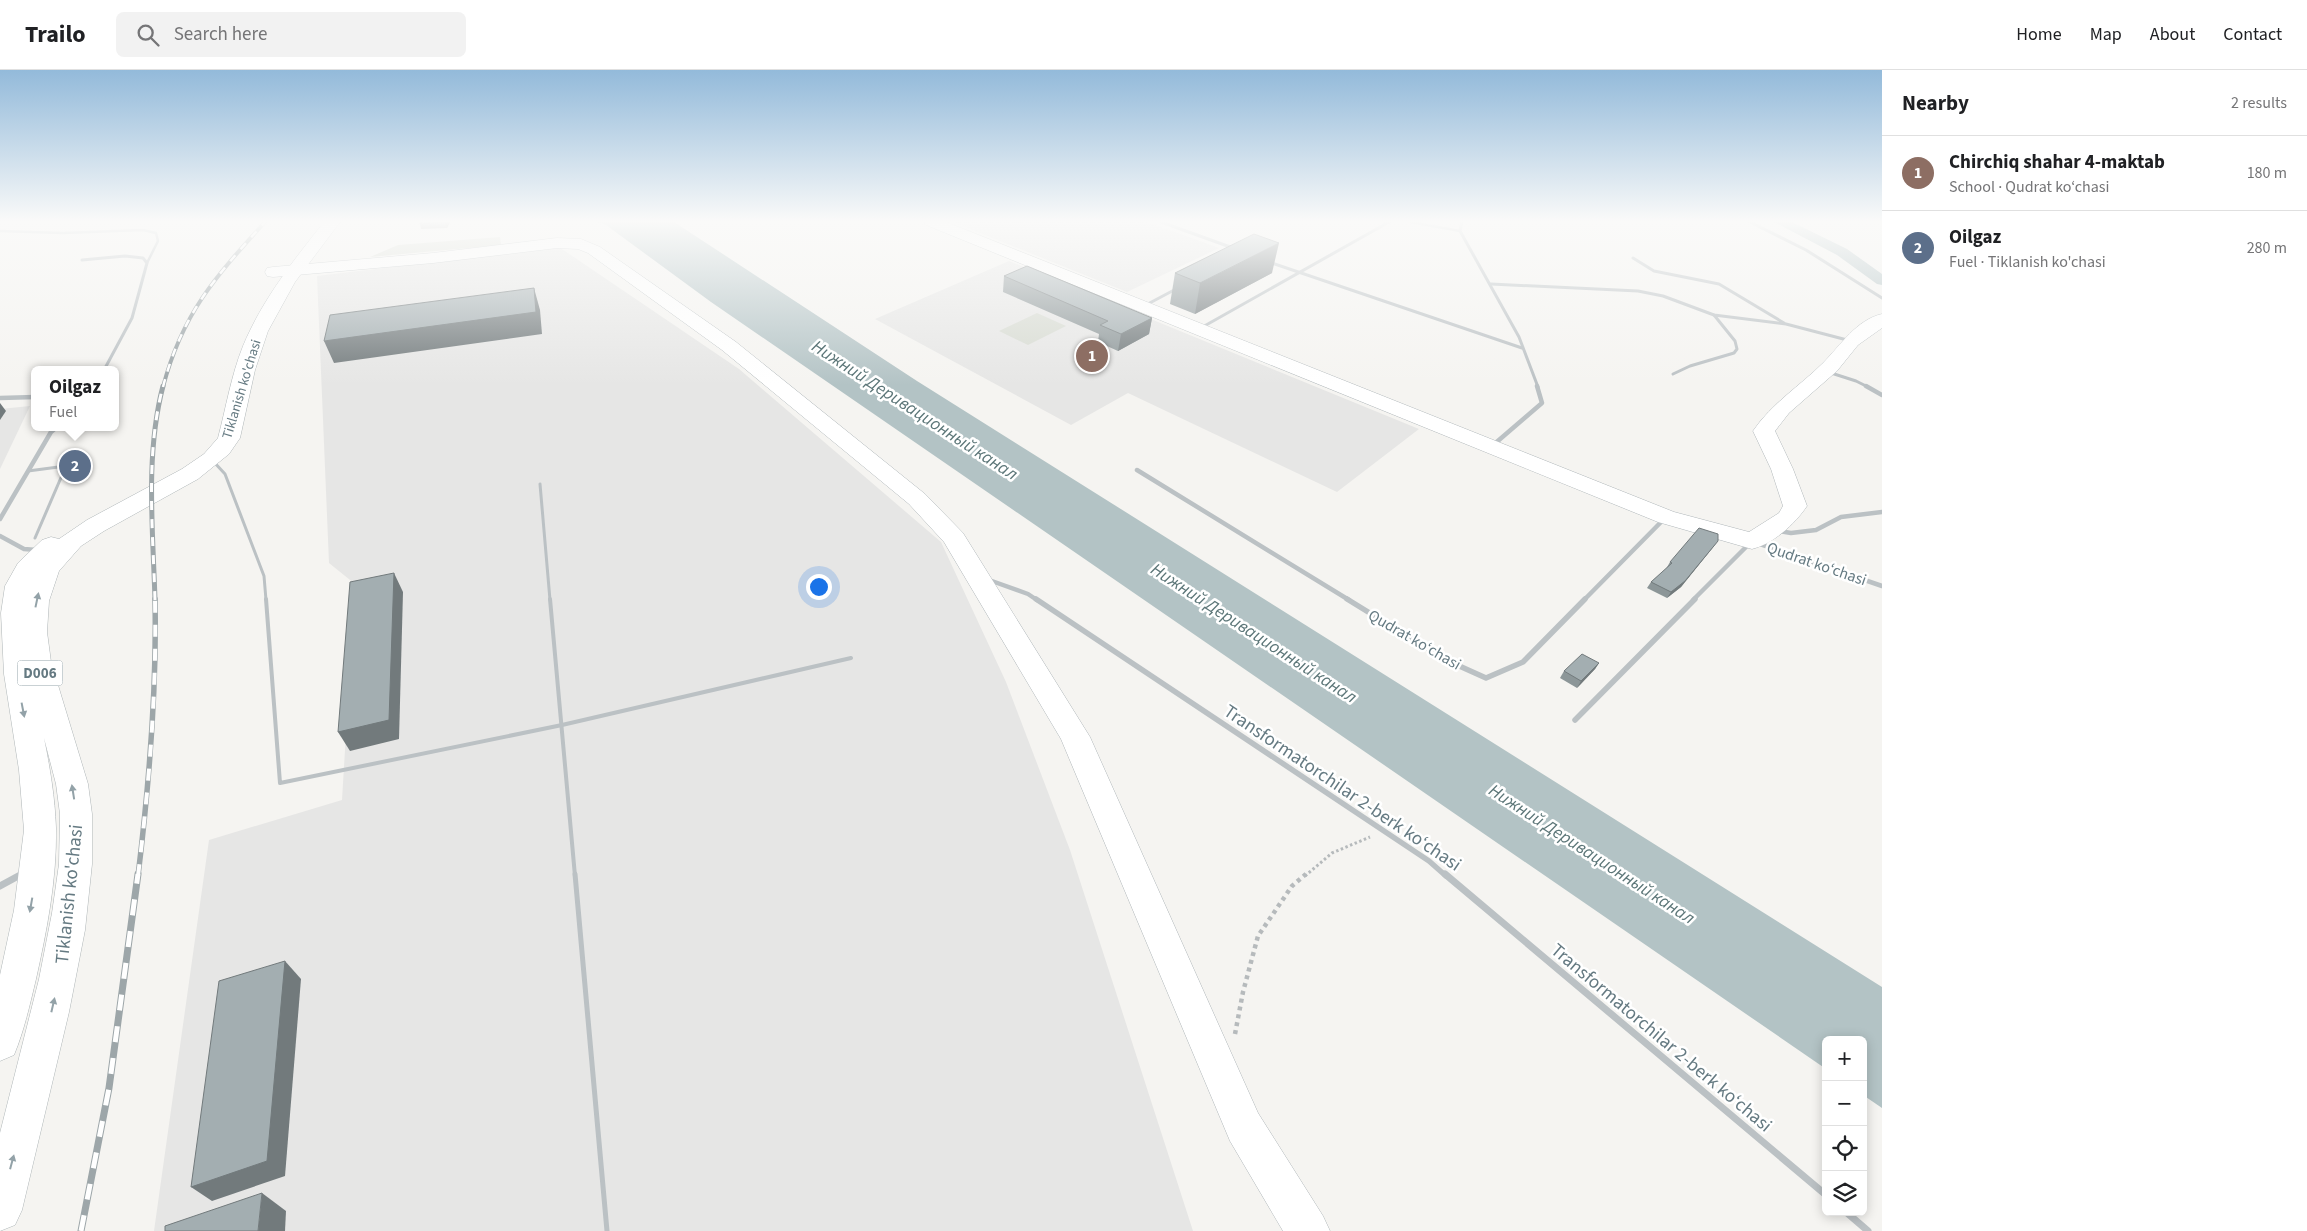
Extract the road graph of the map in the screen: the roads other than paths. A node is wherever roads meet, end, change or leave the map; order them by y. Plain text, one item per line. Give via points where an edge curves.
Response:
1 (144, 276) edge
2 (288, 276) edge
3 (631, 276) edge
4 (1066, 276) edge
5 (1295, 276) edge
6 (1310, 276) edge
7 (1487, 276) edge
8 (1680, 276) edge
9 (1847, 276) edge
10 (1492, 284) junction
11 (1177, 289) edge
12 (1882, 298) edge
13 (1143, 307) junction
14 (1714, 315) junction
15 (1882, 319) edge
16 (1786, 324) junction
17 (1199, 329) junction
18 (1851, 341) junction
19 (1522, 348) junction
20 (106, 366) edge
21 (1825, 371) junction
22 (1673, 374) dead end
23 (1882, 395) edge
24 (31, 397) edge
25 (0, 398) edge
26 (52, 431) edge
27 (1492, 446) junction
28 (208, 455) junction
29 (1137, 470) dead end
30 (28, 471) junction
31 (540, 484) dead end
32 (1882, 512) edge
33 (1666, 517) junction
34 (0, 519) edge
35 (1772, 529) junction
36 (0, 536) edge
37 (1752, 541) junction
38 (46, 547) junction
39 (977, 576) junction
40 (1882, 586) edge
41 (19, 635) junction
42 (851, 658) dead end
43 (1576, 720) dead end
44 (562, 726) junction
45 (42, 864) junction
46 (0, 886) edge
47 (0, 1042) edge
48 (1822, 1192) edge
49 (0, 1210) edge
50 (1851, 1216) edge
51 (607, 1231) edge
52 (1308, 1231) edge
53 (1868, 1231) edge

1 - 20 street via 132,318
2 - 28 street, Tiklanish ko'chasi / D006 via 251,350 229,438
3 - 39 street via 729,346 917,499 954,538
4 - 13 street, Qudrat ko‘chasi
5 - 17 street
6 - 19 street
7 - 10 street
8 - 16 street via 1719,284
9 - 12 street
10 - 14 street via 1638,291 1663,296
10 - 19 street
11 - 13 street
13 - 17 street, Qudrat ko‘chasi
14 - 16 street
14 - 22 street via 1735,341 1737,349 1734,353
15 - 18 street
16 - 18 street
17 - 27 street, Qudrat ko‘chasi
18 - 21 street
19 - 27 street via 1542,403
21 - 23 street via 1856,381
21 - 35 street via 1782,408 1764,431 1795,506 1787,518
24 - 25 street
26 - 30 street
27 - 33 street, Qudrat ko‘chasi
28 - 38 street, Tiklanish ko'chasi / D006 via 170,486 81,535
28 - 44 lane via 226,474 264,576 280,783
29 - 33 street, Qudrat ko‘chasi via 1446,660 1486,678 1523,662
30 - 34 street
30 - 38 lane via 66,466
31 - 44 lane
32 - 35 street via 1841,517 1816,530 1791,533
33 - 37 street, Qudrat ko‘chasi
35 - 37 street
36 - 38 street via 24,549
37 - 40 street, Qudrat ko‘chasi
37 - 43 street, Qudrat ko‘chasi
38 - 41 street, Tiklanish ko'chasi / D006 via 51,564 36,606
39 - 48 street, Transformatorchilar 2-berk ko‘chasi via 1028,594 1429,861
39 - 52 street via 1075,737 1244,1127
41 -> 45 street, D006 via 13,662 39,792
49 -> 41 street, Tiklanish ko'chasi / D006 via 54,1004 68,922 76,813 72,781 35,658
42 - 44 lane
44 - 51 lane
45 - 46 street
45 -> 47 street, D006
50 - 53 street

